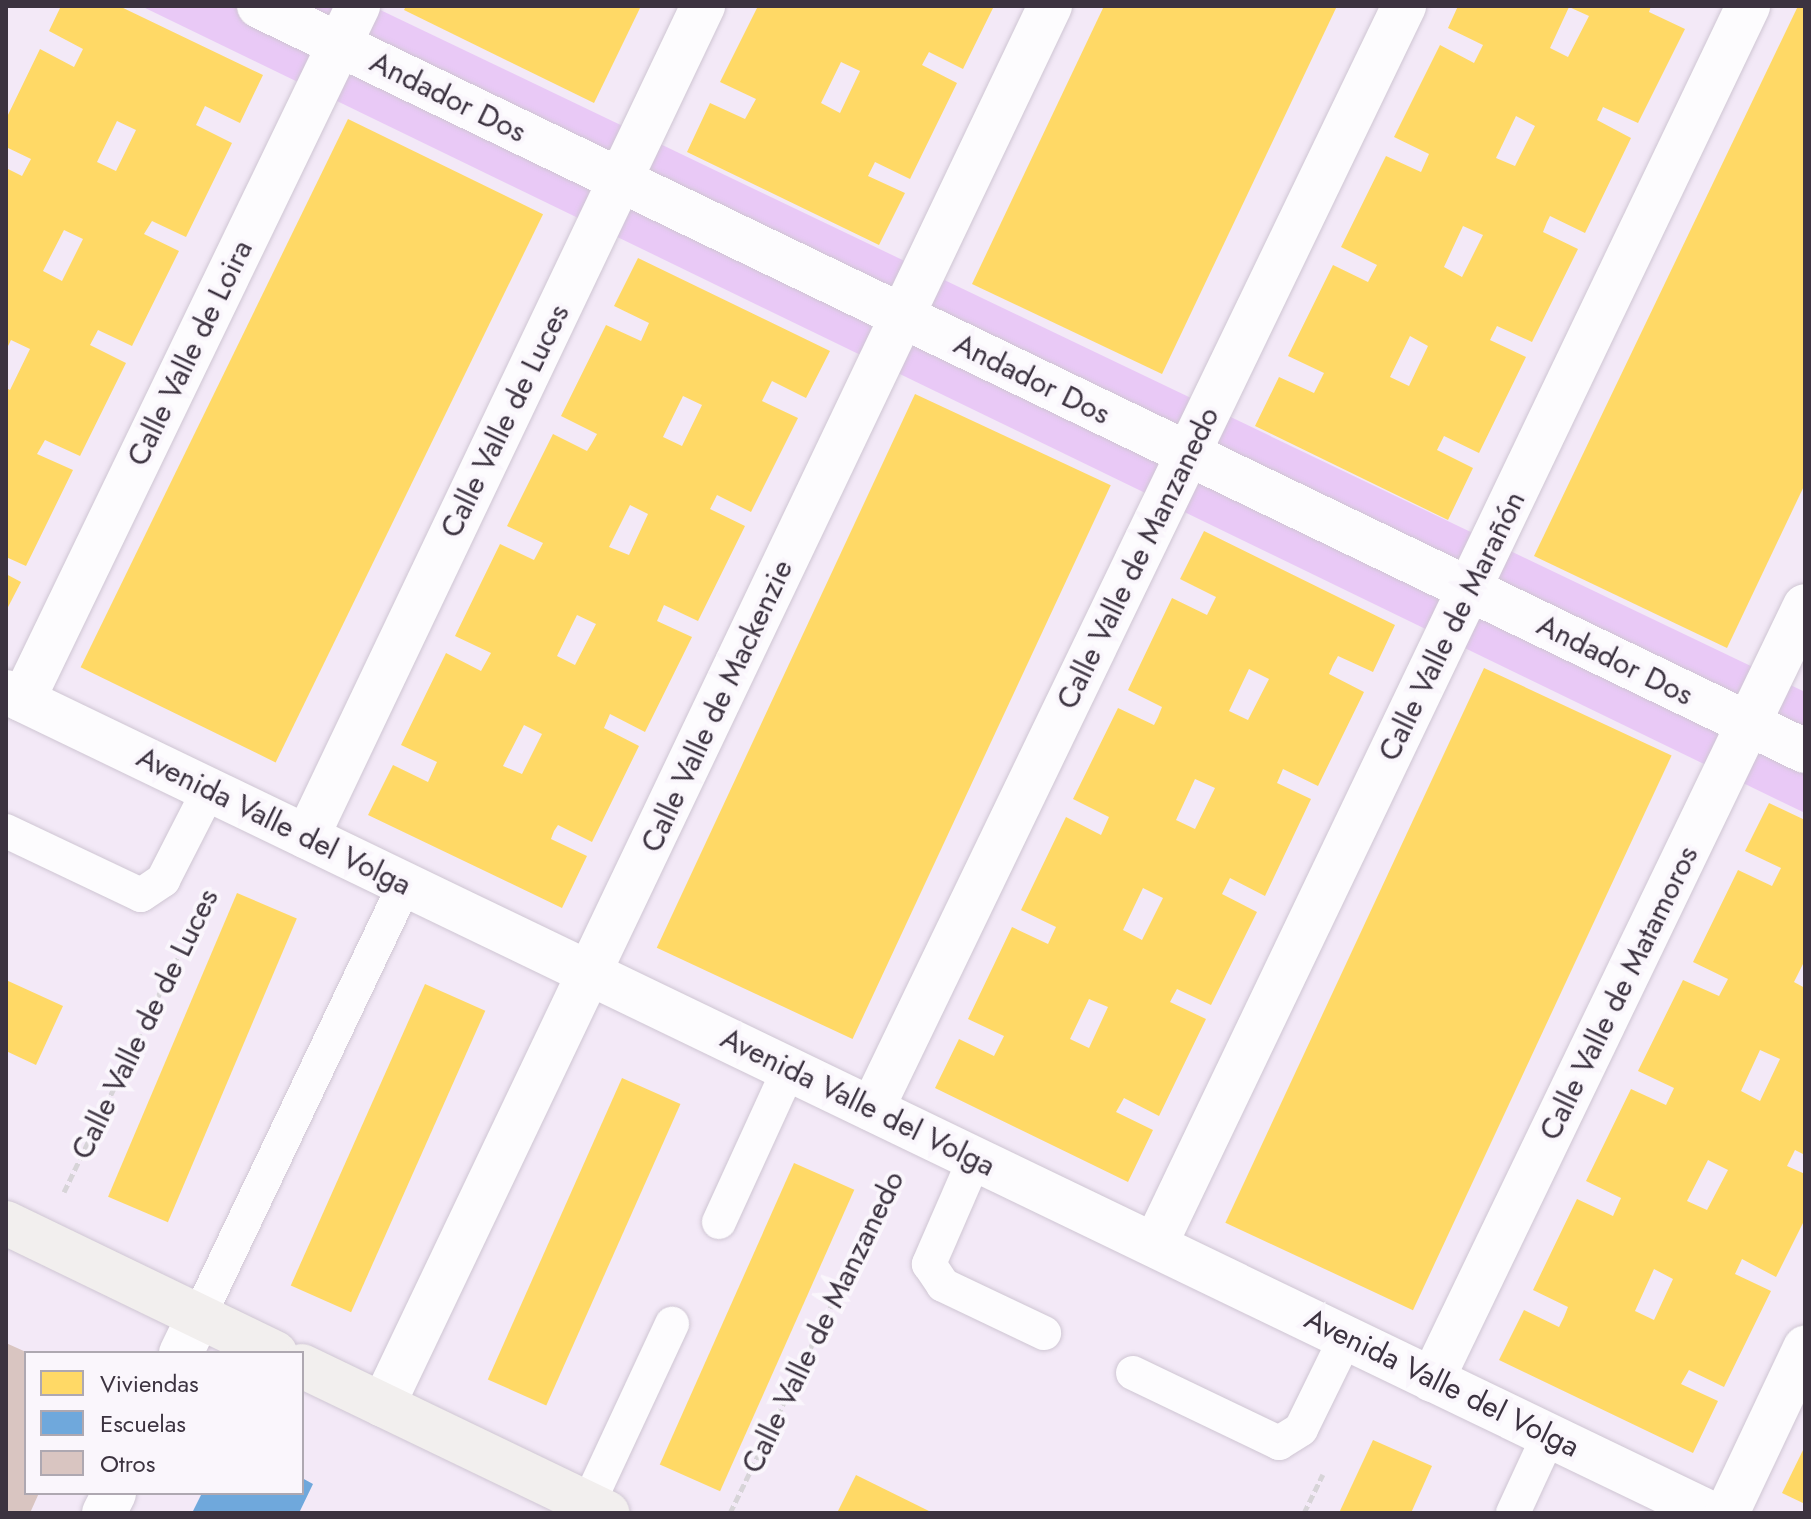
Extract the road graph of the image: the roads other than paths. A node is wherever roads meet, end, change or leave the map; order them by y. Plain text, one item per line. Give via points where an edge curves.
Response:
1 (259, 6) edge
2 (358, 6) edge
3 (703, 6) edge
4 (1050, 6) edge
5 (1404, 6) edge
6 (1748, 6) edge
7 (339, 45) junction
8 (620, 180) junction
9 (902, 316) junction
10 (1189, 454) junction
11 (1469, 590) junction
12 (1805, 606) edge
13 (14, 696) edge
14 (1748, 723) junction
15 (1805, 751) edge
16 (209, 790) junction
17 (6, 831) edge
18 (307, 837) junction
19 (405, 884) junction
20 (589, 973) junction
21 (789, 1069) junction
22 (872, 1109) junction
23 (975, 1158) junction
24 (719, 1222) dead end
25 (24, 1232) edge
26 (1155, 1245) junction
27 (672, 1324) dead end
28 (1044, 1333) dead end
29 (190, 1334) edge
30 (1346, 1337) junction
31 (1805, 1348) edge
32 (266, 1351) edge
33 (304, 1367) edge
34 (1133, 1373) dead end
35 (1432, 1380) junction
36 (383, 1405) junction
37 (1549, 1435) junction
38 (113, 1495) edge
39 (598, 1508) edge
40 (104, 1513) edge
41 (1513, 1513) edge
42 (1710, 1513) edge
43 (1727, 1513) edge

1 - 7 street, Andador Dos
2 - 7 street, Calle Valle de Loira
3 - 8 street, Calle Valle de Luces
4 - 9 street, Calle Valle de Mackenzie
5 - 10 street, Calle Valle de Manzanedo
6 - 11 street, Calle Valle de Marañón
7 - 8 street, Andador Dos
7 - 13 street, Calle Valle de Loira
8 - 9 street, Andador Dos
8 - 18 street, Calle Valle de Luces
9 - 10 street, Andador Dos
9 - 20 street, Calle Valle de Mackenzie
10 - 11 street, Andador Dos
10 - 22 street, Calle Valle de Manzanedo
11 - 14 street, Andador Dos
11 - 26 street, Calle Valle de Marañón
12 - 14 street, Calle Valle de Matamoros
13 - 16 street, Avenida Valle del Volga
14 - 15 street, Andador Dos
14 - 35 street, Calle Valle de Matamoros
16 - 17 lane via 163,880 141,895
16 - 18 street, Avenida Valle del Volga
18 - 19 street, Avenida Valle del Volga
19 - 20 street, Avenida Valle del Volga
19 - 29 lane
20 - 21 street, Avenida Valle del Volga
20 - 36 street, Calle Valle de Mackenzie
21 - 22 street, Avenida Valle del Volga
21 - 24 lane
22 - 23 street, Avenida Valle del Volga
23 - 26 street, Avenida Valle del Volga
23 - 28 lane via 929,1264 943,1285
25 - 29 street
26 - 30 street, Avenida Valle del Volga
27 - 39 lane
29 - 32 street
30 - 34 lane via 1301,1429 1279,1443
30 - 35 street, Avenida Valle del Volga
31 - 43 street
33 - 36 street
35 - 37 street, Avenida Valle del Volga
36 - 39 street
37 - 41 lane
37 - 42 street, Avenida Valle del Volga
38 - 40 street

